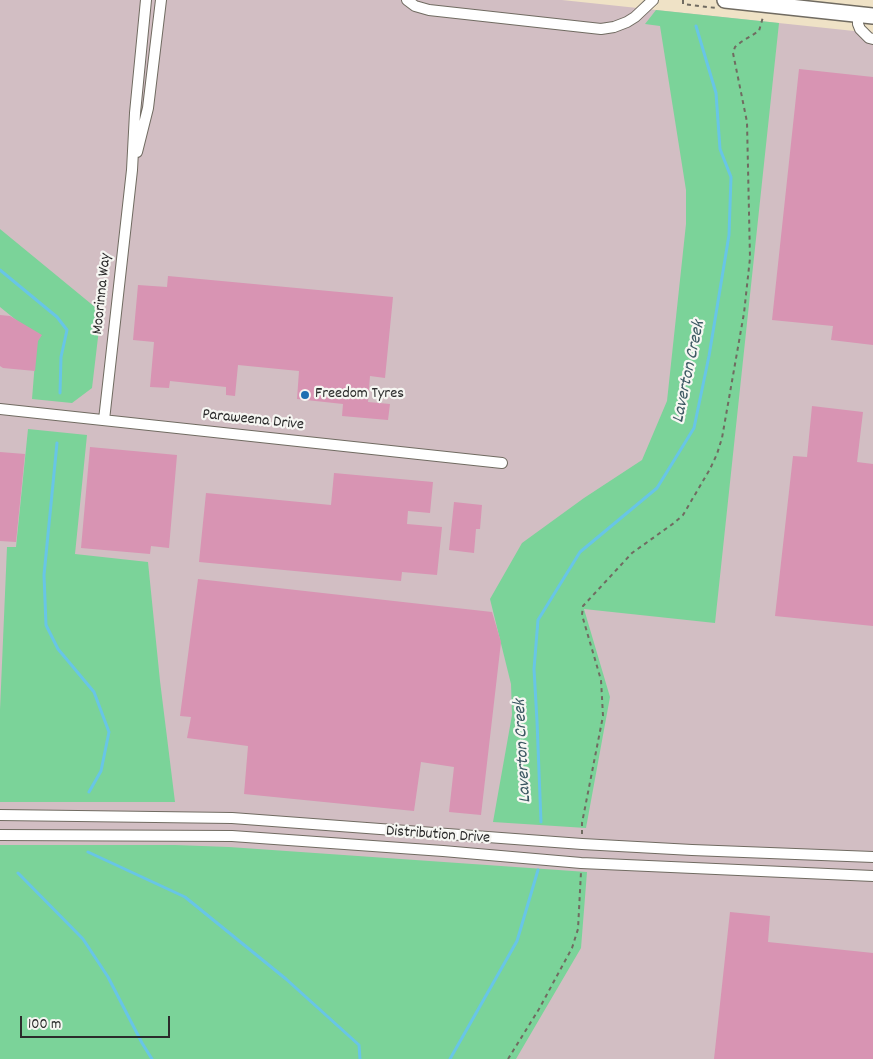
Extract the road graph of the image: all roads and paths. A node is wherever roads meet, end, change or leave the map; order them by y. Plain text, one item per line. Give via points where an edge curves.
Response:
1 (144, 0) edge
2 (161, 0) edge
3 (407, 0) edge
4 (653, 0) edge
5 (683, 0) edge
6 (722, 4) edge
7 (858, 7) edge
8 (764, 13) dead end
9 (873, 16) edge
10 (873, 39) edge
11 (132, 170) junction
12 (0, 409) edge
13 (104, 420) junction
14 (502, 463) dead end
15 (0, 815) edge
16 (200, 817) junction
17 (304, 823) junction
18 (0, 835) edge
19 (200, 836) junction
20 (302, 841) junction
21 (582, 844) junction
22 (629, 846) junction
23 (743, 852) junction
24 (873, 857) edge
25 (581, 862) junction
26 (630, 865) junction
27 (743, 870) junction
28 (873, 876) edge
29 (508, 1059) edge

1 - 11 street, Moorinna Way
2 - 11 street, Moorinna Way via 148,108
3 - 4 street via 430,10 602,28 626,22
5 - 6 path via 683,4
6 - 7 main road
7 - 9 main road
7 - 10 street via 860,29
8 - 21 path via 759,31 735,47 734,53 747,122 750,258 744,313 722,438 710,469 683,515 632,553 582,609 601,680 603,716 582,823
11 - 13 street, Moorinna Way
12 - 13 street, Paraweena Drive
13 - 14 street, Paraweena Drive
15 - 16 street, Distribution Drive
16 - 17 street, Distribution Drive
16 - 19 street
17 - 20 street
17 - 21 street, Distribution Drive
18 - 19 street, Distribution Drive
19 - 20 street, Distribution Drive
20 - 25 street, Distribution Drive
21 - 22 street, Distribution Drive
22 - 23 street, Distribution Drive
22 - 26 street
23 - 24 street, Distribution Drive
23 - 27 street
25 - 26 street, Distribution Drive
25 - 29 path via 578,929 572,948
26 - 27 street, Distribution Drive
27 - 28 street, Distribution Drive

